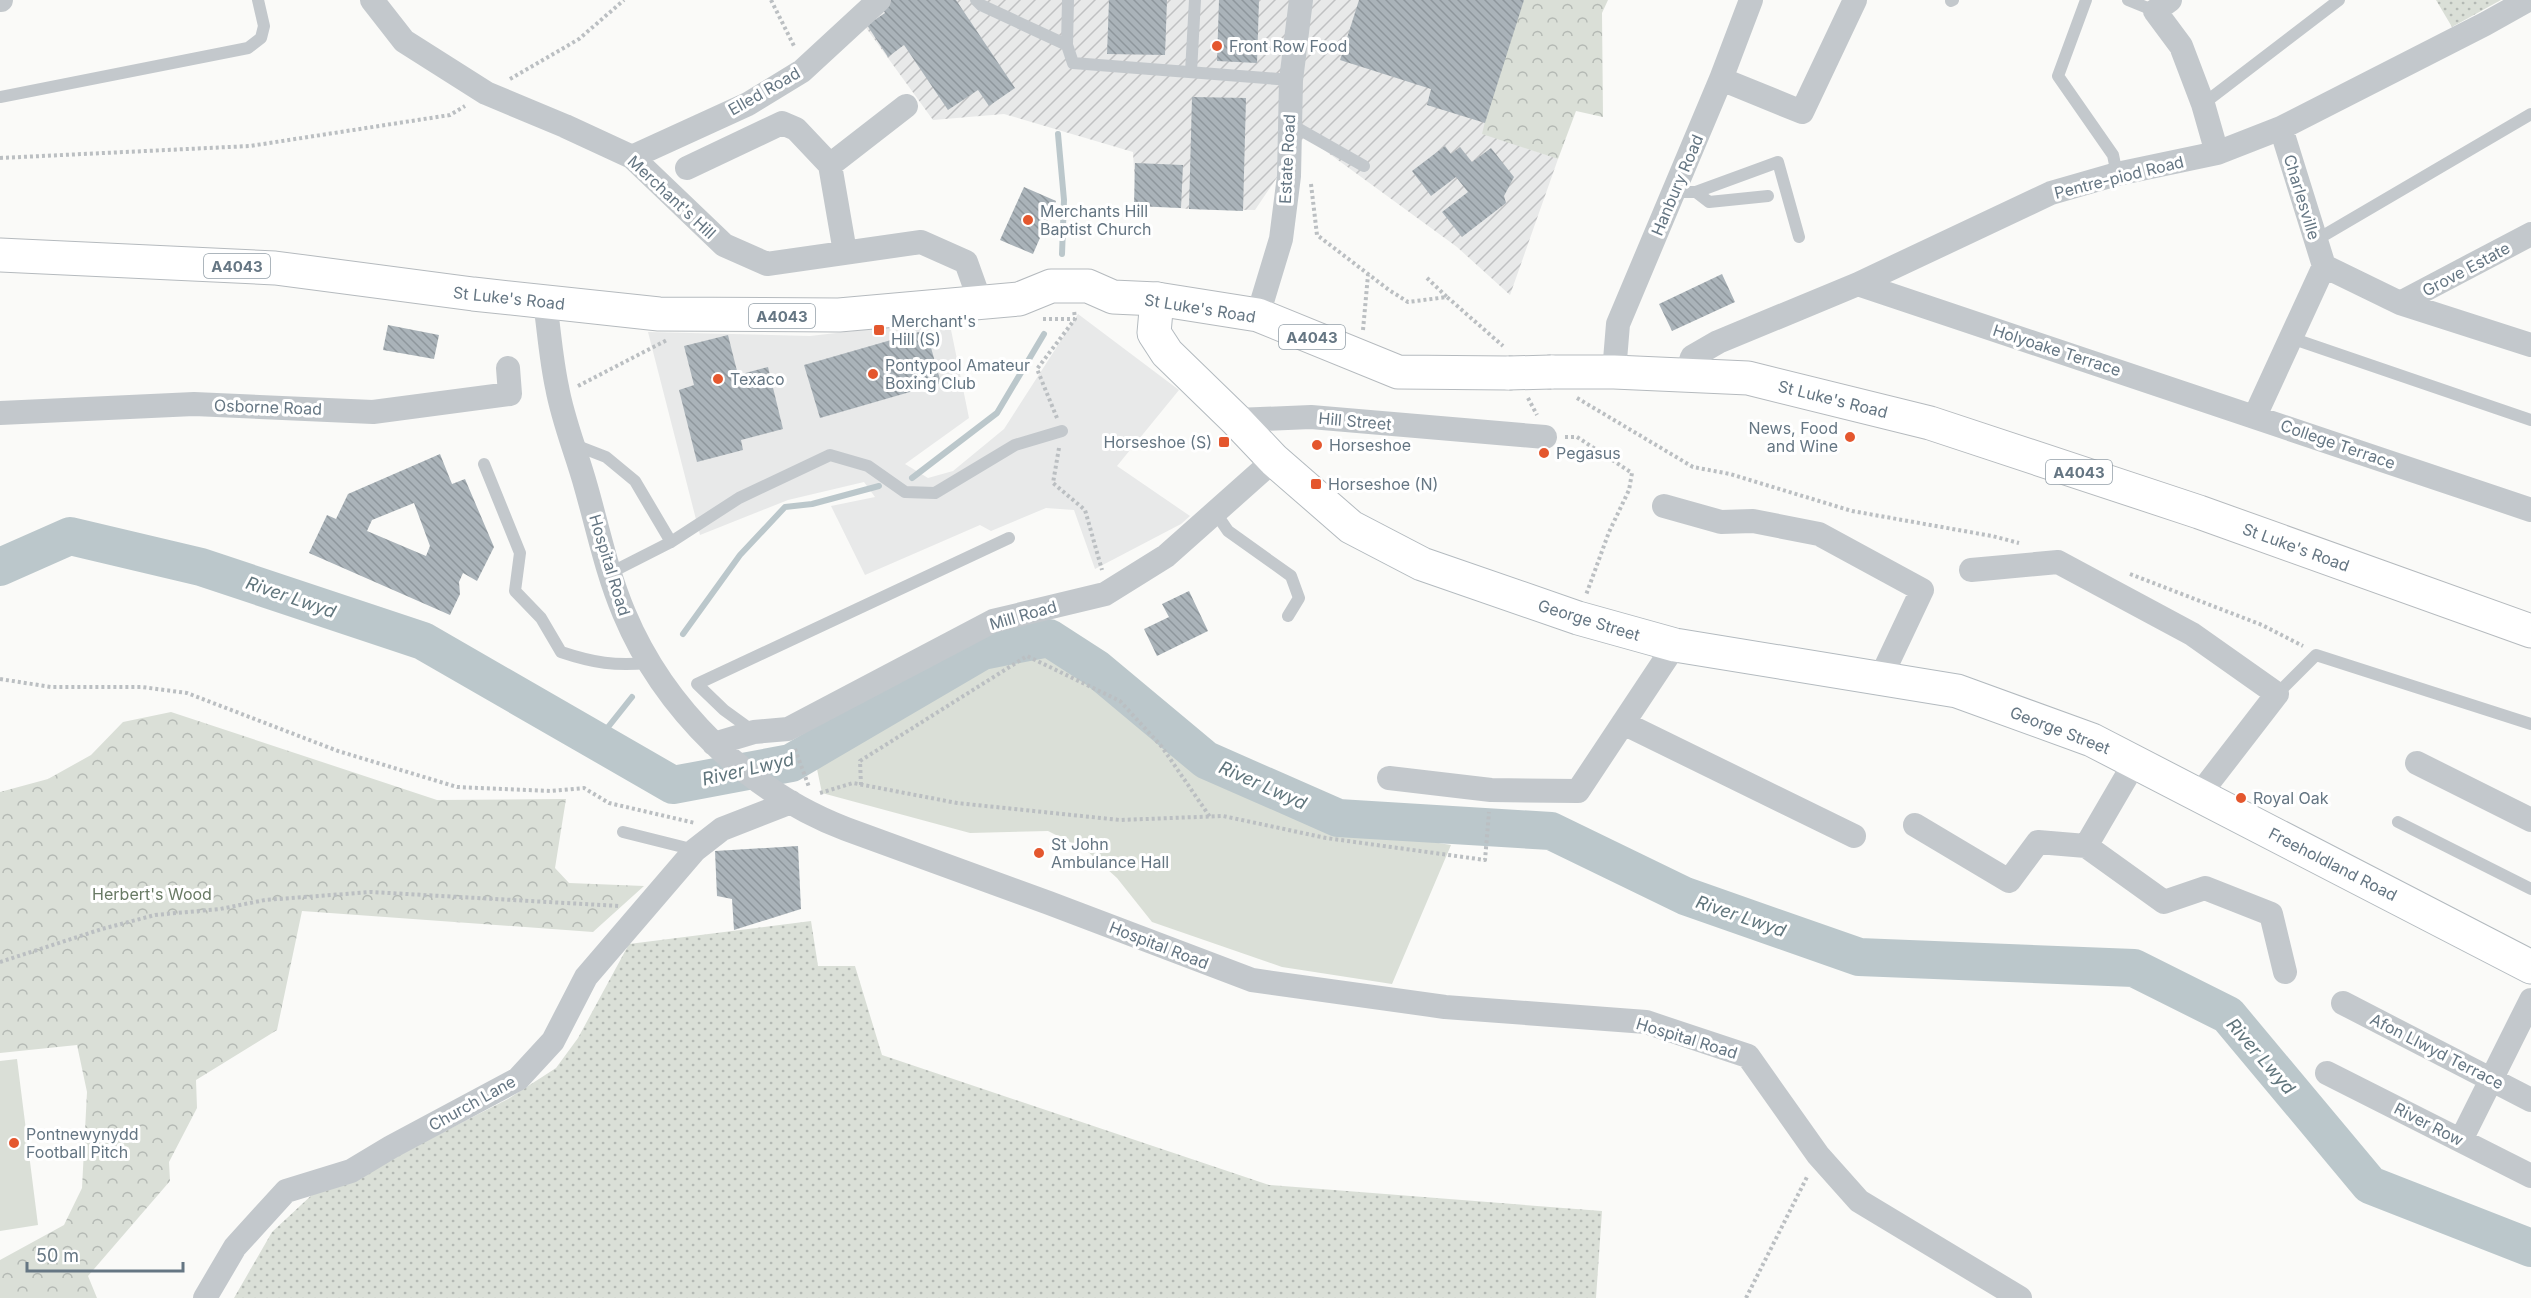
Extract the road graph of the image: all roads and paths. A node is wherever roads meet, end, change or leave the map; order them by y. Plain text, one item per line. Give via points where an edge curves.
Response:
1 (258, 0) edge
2 (372, 0) edge
3 (624, 0) edge
4 (771, 0) edge
5 (879, 0) edge
6 (1068, 0) edge
7 (1196, 0) edge
8 (1301, 0) edge
9 (1855, 0) edge
10 (2086, 0) edge
11 (2128, 0) edge
12 (2339, 0) edge
13 (2528, 0) edge
14 (983, 2) edge
15 (1746, 2) edge
16 (2163, 5) edge
17 (1067, 45) junction
18 (805, 68) junction
19 (1191, 72) junction
20 (1721, 79) junction
21 (1290, 80) junction
22 (486, 93) junction
23 (0, 98) edge
24 (2203, 104) junction
25 (906, 106) dead end
26 (2531, 114) edge
27 (1290, 124) junction
28 (2281, 128) junction
29 (2217, 153) junction
30 (632, 157) junction
31 (0, 158) edge
32 (830, 165) junction
33 (1364, 166) dead end
34 (687, 168) dead end
35 (2117, 174) junction
36 (1288, 179) junction
37 (1685, 192) junction
38 (1768, 196) dead end
39 (2531, 234) edge
40 (1799, 237) dead end
41 (2316, 240) junction
42 (845, 252) junction
43 (0, 255) edge
44 (2324, 266) junction
45 (1368, 274) junction
46 (1427, 278) dead end
47 (1858, 284) junction
48 (1447, 297) junction
49 (1157, 299) junction
50 (980, 301) junction
51 (545, 302) junction
52 (2400, 303) junction
53 (1258, 315) junction
54 (1075, 319) dead end
55 (2291, 338) junction
56 (2531, 345) edge
57 (1361, 357) junction
58 (1505, 365) junction
59 (508, 368) dead end
60 (1614, 372) junction
61 (1686, 376) junction
62 (1560, 382) junction
63 (0, 413) edge
64 (2255, 416) junction
65 (1236, 420) junction
66 (2531, 420) edge
67 (1062, 431) junction
68 (1545, 437) junction
69 (575, 445) junction
70 (1274, 460) junction
71 (484, 464) dead end
72 (1664, 506) dead end
73 (2531, 510) edge
74 (1215, 512) junction
75 (1009, 538) dead end
76 (671, 542) junction
77 (2025, 545) dead end
78 (1971, 570) dead end
79 (2126, 572) dead end
80 (610, 573) junction
81 (1105, 594) junction
82 (1288, 616) dead end
83 (1578, 618) junction
84 (2531, 631) edge
85 (1675, 645) junction
86 (2314, 656) junction
87 (648, 663) junction
88 (0, 679) edge
89 (1880, 679) junction
90 (2277, 693) junction
91 (1623, 723) junction
92 (2531, 724) edge
93 (754, 732) junction
94 (792, 741) dead end
95 (714, 744) junction
96 (2135, 762) junction
97 (2417, 763) dead end
98 (1389, 778) dead end
99 (861, 785) junction
100 (808, 786) dead end
101 (822, 793) dead end
102 (2199, 795) junction
103 (784, 797) junction
104 (1490, 810) dead end
105 (1210, 817) junction
106 (2531, 820) edge
107 (2398, 822) dead end
108 (1915, 825) dead end
109 (722, 829) junction
110 (624, 832) dead end
111 (1854, 836) dead end
112 (2086, 846) junction
113 (695, 850) junction
114 (2531, 889) edge
115 (647, 906) junction
116 (0, 962) edge
117 (2531, 967) edge
118 (2285, 972) dead end
119 (2531, 1000) edge
120 (2343, 1003) dead end
121 (2327, 1073) dead end
122 (2492, 1079) junction
123 (2531, 1100) edge
124 (2461, 1140) junction
125 (1818, 1155) junction
126 (2531, 1176) edge
127 (205, 1298) edge
128 (1746, 1298) edge
129 (2020, 1298) edge

1 - 23 lane via 264,26 261,38 248,48
2 - 22 street, Merchant's Hill via 404,41
3 - 22 path via 579,39
4 - 18 path
5 - 18 street, Elled Road
6 - 17 lane
7 - 19 lane
8 - 21 street, Estate Road
9 - 20 street via 1802,112
10 - 35 lane via 2058,76 2113,155
11 - 16 lane
12 - 24 lane
13 - 28 street, Pentre-piod Road
14 - 17 lane
15 - 20 street, Hanbury Road
16 - 24 street
17 - 19 lane via 1073,63
18 - 30 street, Elled Road via 748,104
19 - 21 lane
20 - 37 street, Hanbury Road
21 - 27 street, Estate Road
22 - 30 street, Merchant's Hill
22 - 31 path via 450,115 250,146
24 - 29 street
25 - 32 street
26 - 41 lane
27 - 33 lane
27 - 36 street, Estate Road
28 - 29 street, Pentre-piod Road
28 - 41 street, Charlesville
29 - 35 street, Pentre-piod Road
30 - 42 street, Merchant's Hill via 724,245 767,264
32 - 34 street via 796,129 782,123
32 - 42 street
35 - 47 street, Pentre-piod Road via 2051,193
36 - 45 path via 1311,182 1317,235
36 - 53 street, Estate Road via 1281,239
37 - 38 lane via 1709,202
37 - 40 lane via 1778,162
37 - 60 street, Hanbury Road via 1618,324
39 - 52 street, Grove Estate
41 - 44 street, Charlesville
42 - 50 street, Merchant's Hill via 921,242 966,262
43 - 51 main road, St Luke's Road / A4043 via 275,268
44 - 52 street
44 - 55 street
45 - 48 path via 1408,302
45 - 57 path
46 - 48 path
47 - 61 street, Pentre-piod Road via 1718,342 1692,357
47 - 64 street, Holyoake Terrace
48 - 58 path
49 - 50 main road, St Luke's Road / A4043 via 1113,297 1088,286 1051,286 1019,299
49 - 53 main road, St Luke's Road / A4043
49 - 65 main road, George Street via 1154,333 1167,353
50 - 51 main road, St Luke's Road / A4043 via 805,316 659,314
51 - 69 street, Hospital Road via 557,389
52 - 56 street
53 - 57 main road, St Luke's Road / A4043
54 - 67 path via 1038,369
55 - 64 street
55 - 66 lane
57 - 58 main road, St Luke's Road / A4043 via 1398,372
58 - 62 main road, St Luke's Road / A4043, bridge
58 - 68 path via 1541,422
59 - 63 street, Osborne Road via 510,394 373,412 194,404
60 - 61 main road, St Luke's Road / A4043
60 - 62 main road, St Luke's Road / A4043
61 - 84 main road, St Luke's Road / A4043 via 1748,378 1930,423 2199,512
62 - 77 path via 1693,467 1730,474 1852,511
64 - 73 street, College Terrace
65 - 68 street, Hill Street via 1311,417
65 - 70 main road, George Street
67 - 76 lane via 1015,445 935,493 905,492 868,466 830,455 739,498
67 - 81 path via 1053,483 1085,510
68 - 83 path via 1577,437 1632,473 1629,490 1609,532
69 - 76 lane via 606,457 635,481
69 - 80 street, Hospital Road
70 - 74 street, Mill Road
70 - 83 main road, George Street via 1351,527 1422,564
71 - 87 lane via 520,553 514,591 541,618 561,652 618,666
72 - 89 street via 1721,522 1753,521 1820,534 1922,590
74 - 81 street, Mill Road via 1166,556
74 - 82 lane via 1228,531 1291,576 1299,598
75 - 93 lane via 698,684
76 - 80 lane
78 - 90 street via 2058,562 2192,633
79 - 86 path via 2262,625
80 - 87 street, Hospital Road via 623,613
81 - 93 street, Mill Road via 993,621 788,729
83 - 85 main road, George Street
85 - 89 main road, George Street
85 - 91 street
86 - 90 lane
86 - 92 lane
87 - 95 street, Hospital Road via 680,709
88 - 109 path via 51,687 142,687 186,693 338,751 458,787 551,791 584,788 609,803
89 - 96 main road, George Street via 1957,691 2092,740
90 - 102 street
91 - 98 street via 1578,791 1491,790
91 - 111 street
93 - 95 street, Mill Road
94 - 100 path
95 - 103 street, Hospital Road
96 - 102 main road, Freeholdland Road
96 - 112 street
97 - 106 street
99 - 101 path via 853,783
99 - 105 path via 957,803 1120,820
99 - 105 path via 860,761 1027,656 1120,701 1162,747
102 - 117 main road, Freeholdland Road
103 - 109 street, Church Lane
103 - 125 street, Hospital Road via 814,817 1252,980 1445,1006 1646,1022 1748,1056
104 - 105 path via 1485,860
107 - 114 lane
108 - 112 street via 2009,881 2037,842
109 - 113 street, Church Lane
110 - 113 lane
112 - 118 street via 2164,902 2205,888 2271,914
113 - 115 street, Church Lane
115 - 116 path via 371,892 277,899 155,915
115 - 127 street, Church Lane via 586,977 554,1041 518,1079 351,1171 286,1191 235,1247
119 - 122 street
120 - 122 street, Afon Llwyd Terrace
121 - 124 street, River Row
122 - 123 street, Afon Llwyd Terrace
122 - 124 street
124 - 126 street, River Row
125 - 128 path
125 - 129 street, Hospital Road via 1859,1201

